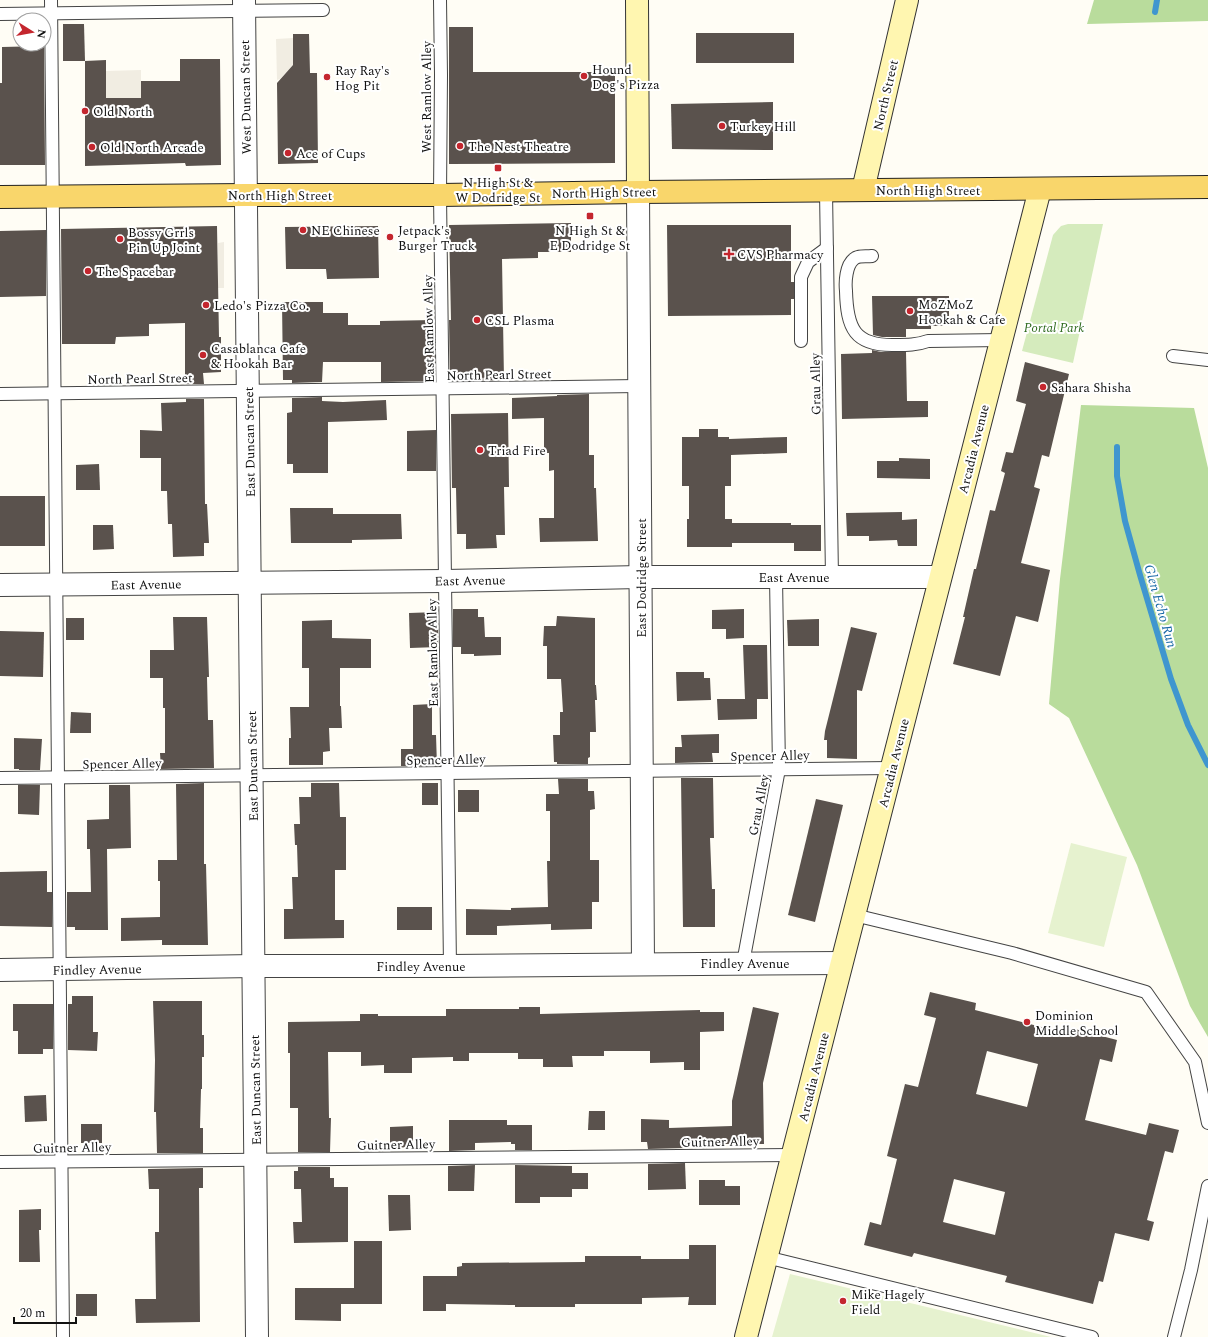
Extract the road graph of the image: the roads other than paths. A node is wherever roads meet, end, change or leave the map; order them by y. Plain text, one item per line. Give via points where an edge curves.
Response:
1 (51, 0) edge
2 (440, 0) edge
3 (637, 0) edge
4 (907, 0) edge
5 (244, 6) edge
6 (323, 10) dead end
7 (51, 12) edge
8 (0, 14) edge
9 (12, 14) edge
10 (52, 14) edge
11 (51, 52) edge
12 (1208, 187) edge
13 (1040, 188) junction
14 (826, 190) junction
15 (863, 190) junction
16 (638, 192) junction
17 (246, 195) junction
18 (440, 195) junction
19 (0, 197) edge
20 (53, 197) junction
21 (827, 248) junction
22 (872, 256) dead end
23 (1001, 340) junction
24 (801, 341) dead end
25 (1173, 356) dead end
26 (1208, 360) edge
27 (639, 386) junction
28 (442, 389) junction
29 (248, 391) junction
30 (55, 393) junction
31 (0, 394) edge
32 (640, 577) junction
33 (776, 577) junction
34 (832, 577) junction
35 (940, 577) junction
36 (445, 581) junction
37 (250, 582) junction
38 (56, 584) junction
39 (0, 585) edge
40 (891, 768) junction
41 (779, 769) junction
42 (642, 771) junction
43 (447, 773) junction
44 (252, 775) junction
45 (0, 778) edge
46 (58, 778) junction
47 (854, 915) junction
48 (743, 963) junction
49 (842, 963) junction
50 (643, 964) junction
51 (254, 966) junction
52 (450, 966) junction
53 (60, 969) junction
54 (0, 970) edge
55 (1208, 1122) edge
56 (793, 1155) junction
57 (256, 1160) junction
58 (62, 1161) junction
59 (0, 1162) edge
60 (1208, 1186) edge
61 (766, 1257) junction
62 (63, 1337) edge
63 (257, 1337) edge
64 (746, 1337) edge
65 (1092, 1337) edge
66 (1174, 1337) edge

1 - 7 lane
2 - 18 lane, West Ramlow Alley
3 - 16 street
4 - 15 street, North Street
5 - 6 lane
5 - 10 lane
5 - 17 street, West Duncan Street
8 - 9 lane
11 - 20 lane
12 - 13 main road, North High Street
13 - 15 main road, North High Street
13 - 23 street, Arcadia Avenue
14 - 15 main road, North High Street
14 - 16 main road, North High Street
14 - 21 lane, Grau Alley
16 - 18 main road, North High Street
16 - 27 street, East Dodridge Street
17 - 18 main road, North High Street
17 - 20 main road, North High Street
17 - 29 street, East Duncan Street
18 - 28 lane, East Ramlow Alley
19 - 20 main road, North High Street
20 - 30 lane
21 - 24 lane via 808,262 801,277
21 - 34 lane, Grau Alley
22 - 23 lane via 853,259 847,274 846,311 854,331 862,339 883,345 917,345 928,341
23 - 35 street, Arcadia Avenue
25 - 26 lane
27 - 28 lane, North Pearl Street
27 - 32 street, East Dodridge Street
28 - 29 lane, North Pearl Street
28 - 36 lane, East Ramlow Alley
29 - 30 lane, North Pearl Street
29 - 37 street, East Duncan Street
30 - 31 lane, North Pearl Street
30 - 38 lane
32 - 33 street, East Avenue
32 - 36 street, East Avenue
32 - 42 street, East Dodridge Street
33 - 34 street, East Avenue
33 - 41 lane, Grau Alley
34 - 35 street, East Avenue
35 - 40 street, Arcadia Avenue
36 - 37 street, East Avenue
36 - 43 lane, East Ramlow Alley
37 - 38 street, East Avenue
37 - 44 street, East Duncan Street
38 - 39 street, East Avenue
38 - 46 lane
40 - 41 lane, Spencer Alley
40 - 47 street, Arcadia Avenue
41 - 42 lane, Spencer Alley
41 - 48 lane, Grau Alley
42 - 43 lane, Spencer Alley
42 - 50 street, East Dodridge Street
43 - 44 lane, Spencer Alley
43 - 52 lane, East Ramlow Alley
44 - 46 lane, Spencer Alley
44 - 51 street, East Duncan Street
45 - 46 lane, Spencer Alley
46 - 53 lane
47 - 49 street, Arcadia Avenue
47 - 55 lane via 1012,953 1146,992 1195,1062
48 - 49 street, Findley Avenue
48 - 50 street, Findley Avenue
49 - 56 street, Arcadia Avenue
50 - 52 street, Findley Avenue
51 - 52 street, Findley Avenue
51 - 53 street, Findley Avenue
51 - 57 street, East Duncan Street
53 - 54 street, Findley Avenue
53 - 58 lane
56 - 57 lane, Guitner Alley
56 - 61 street, Arcadia Avenue
57 - 58 lane, Guitner Alley
57 - 63 street, East Duncan Street
58 - 59 lane, Guitner Alley
58 - 62 lane
60 - 66 lane
61 - 64 street, Arcadia Avenue
61 - 65 lane

